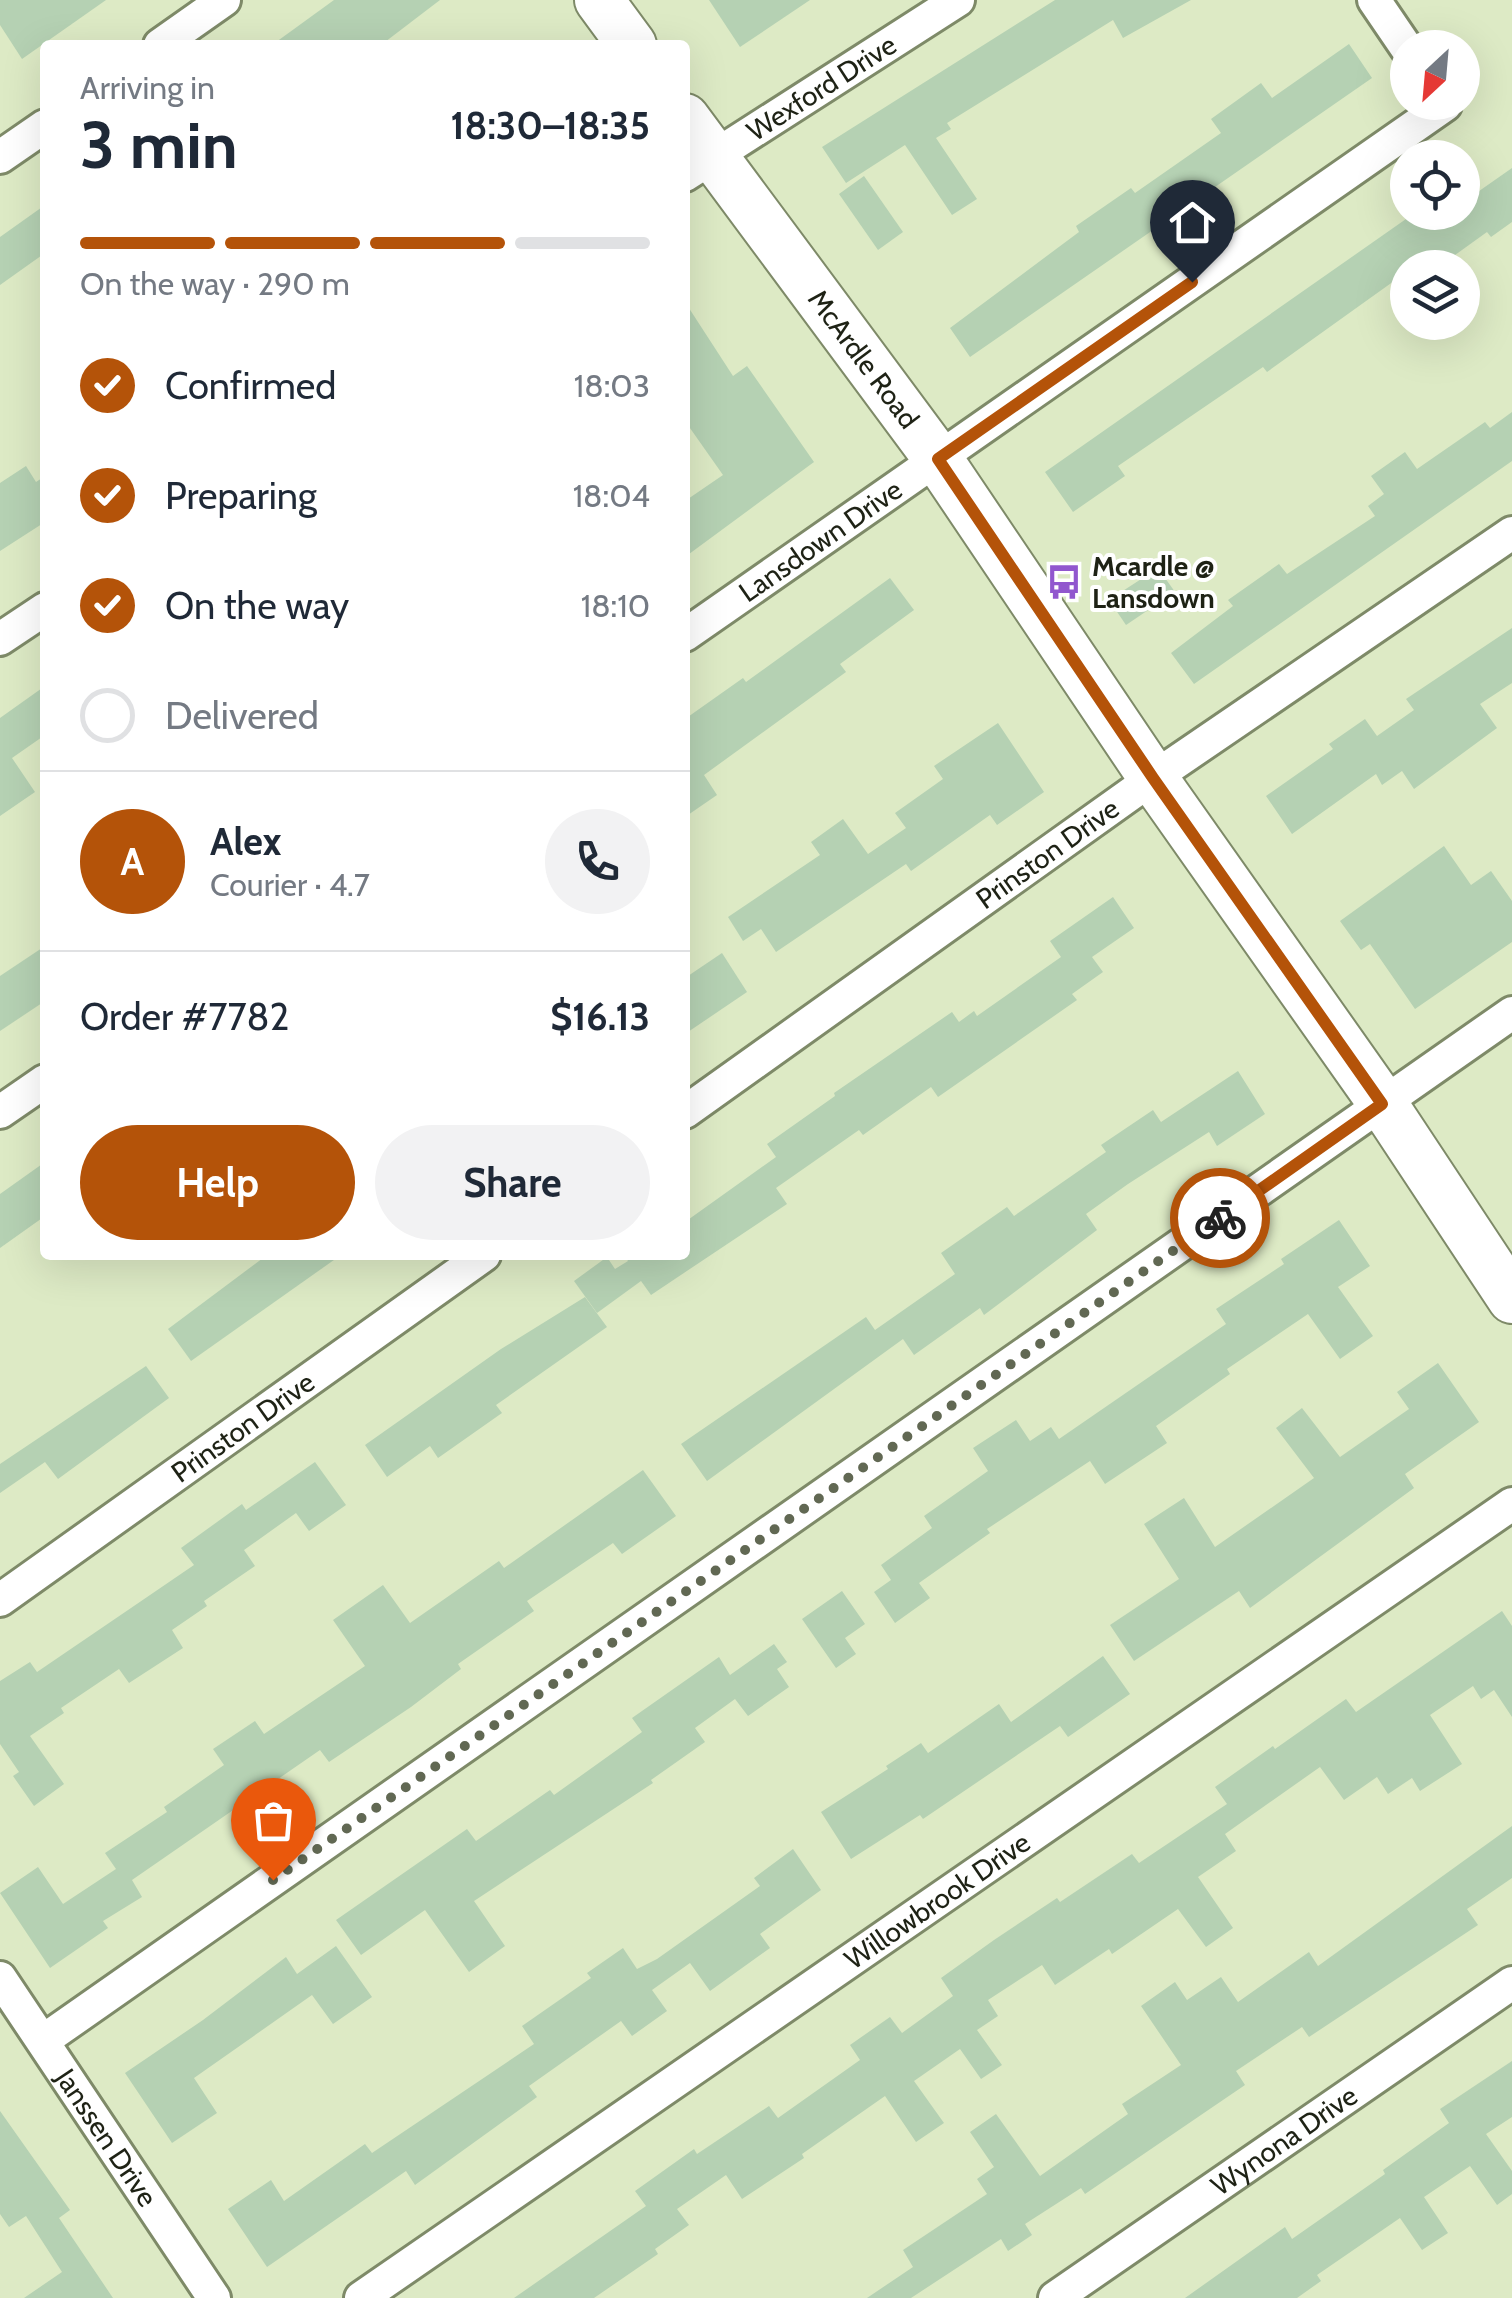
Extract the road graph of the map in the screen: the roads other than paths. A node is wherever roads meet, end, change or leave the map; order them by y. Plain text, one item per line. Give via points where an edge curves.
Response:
1 (224, 0) edge
2 (599, 0) edge
3 (958, 0) edge
4 (1374, 0) edge
5 (1394, 30) edge
6 (167, 40) edge
7 (628, 40) edge
8 (1423, 120) edge
9 (40, 129) edge
10 (690, 135) edge
11 (0, 157) edge
12 (699, 166) edge
13 (938, 459) junction
14 (1512, 534) edge
15 (40, 612) edge
16 (690, 632) edge
17 (0, 639) edge
18 (1153, 778) junction
19 (1512, 1013) edge
20 (40, 1084) edge
21 (1382, 1104) junction
22 (690, 1108) edge
23 (0, 1112) edge
24 (477, 1260) edge
25 (1512, 1299) edge
26 (1512, 1504) edge
27 (0, 1600) edge
28 (0, 1978) edge
29 (1512, 1984) edge
30 (44, 2040) junction
31 (214, 2298) edge
32 (361, 2298) edge
33 (1056, 2298) edge

1 - 6 street
2 - 7 main road
3 - 12 street, Wexford Drive
4 - 5 street
8 - 13 street, Lansdown Drive
9 - 11 street
10 - 12 main road, McArdle Road
12 - 13 main road, McArdle Road
13 - 16 street, Lansdown Drive
13 - 18 main road, McArdle Road
14 - 18 street, Prinston Drive
15 - 17 street
18 - 21 main road, McArdle Road
18 - 22 street, Prinston Drive
19 - 21 street
20 - 23 street
21 - 25 main road, McArdle Road
21 - 30 street
24 - 27 street, Prinston Drive
26 - 32 street, Willowbrook Drive
28 - 30 street, Janssen Drive
29 - 33 street, Wynona Drive
30 - 31 street, Janssen Drive

